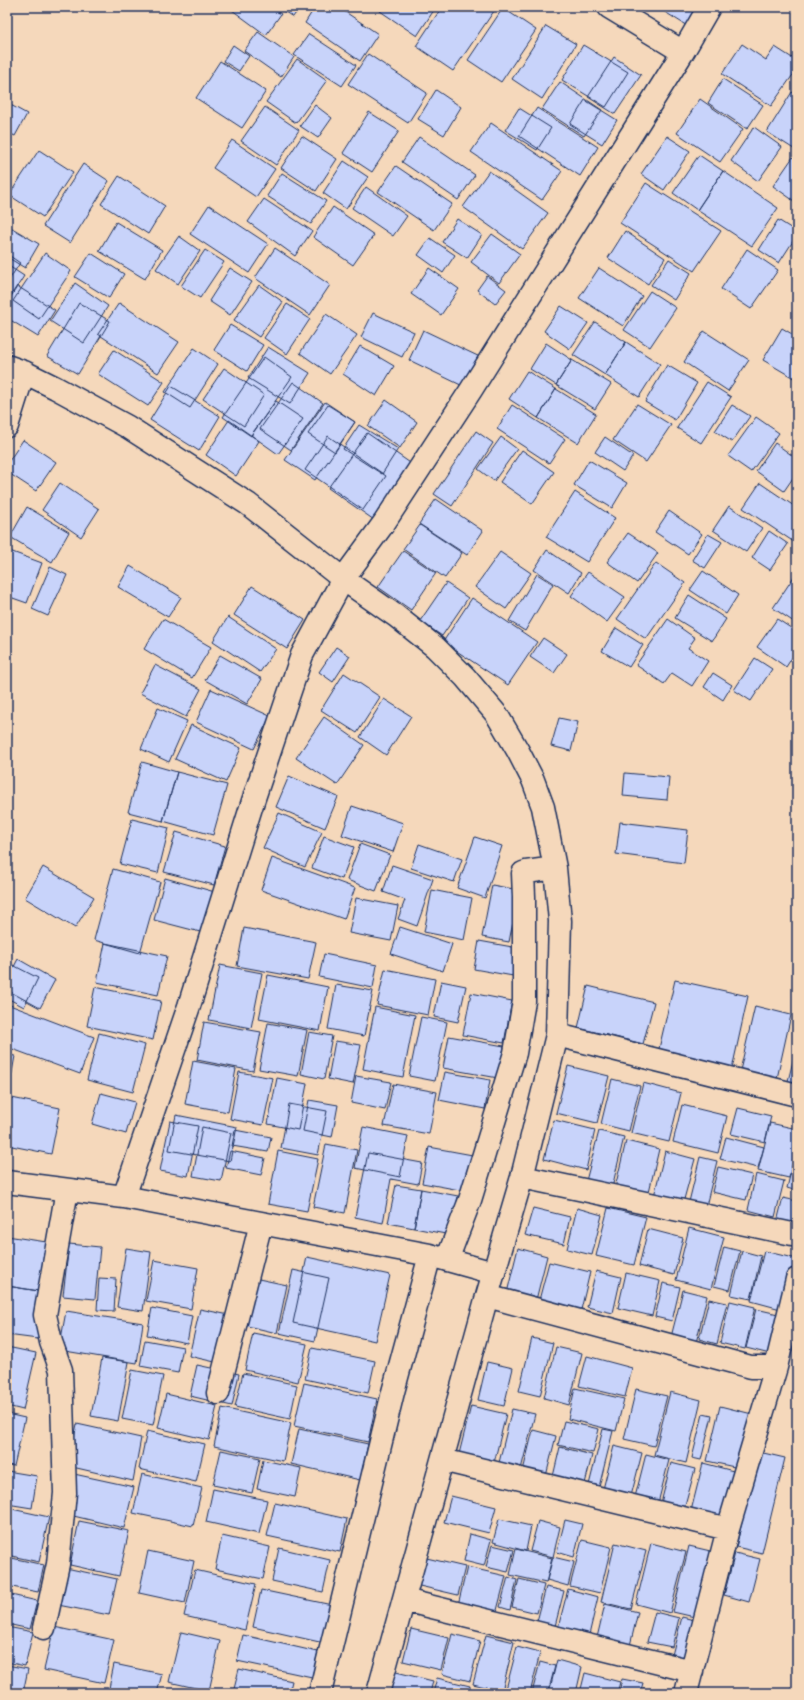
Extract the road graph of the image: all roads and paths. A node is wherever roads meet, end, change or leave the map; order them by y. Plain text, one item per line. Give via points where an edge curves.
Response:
1 (609, 7) edge
2 (709, 7) edge
3 (683, 52) junction
4 (17, 375) edge
5 (9, 420) edge
6 (342, 581) junction
7 (552, 868) junction
8 (557, 1035) junction
9 (797, 1095) edge
10 (522, 1177) junction
11 (7, 1182) edge
12 (68, 1190) junction
13 (124, 1197) junction
14 (261, 1223) junction
15 (797, 1235) edge
16 (445, 1259) junction
17 (486, 1271) junction
18 (797, 1279) edge
19 (487, 1296) junction
20 (776, 1367) junction
21 (218, 1393) dead end
22 (442, 1460) junction
23 (728, 1529) junction
24 (404, 1600) junction
25 (44, 1628) dead end
26 (692, 1671) junction
27 (320, 1693) edge
28 (378, 1693) edge
29 (686, 1693) edge

1 - 3 street
2 - 3 street
3 - 6 street via 472,390 384,523
4 - 5 street
4 - 6 street via 128,427 248,504
6 - 7 street via 396,616 435,646 497,715 533,780 543,807
6 - 13 street via 302,655 189,1006
7 - 8 street via 560,922
7 - 16 street via 523,873 524,1001 515,1053 470,1200
8 - 9 street
8 - 10 street
10 - 15 street
10 - 17 street
11 - 12 street
12 - 13 street
12 - 25 street via 45,1314 61,1370 65,1494 58,1564
13 - 14 street
14 - 16 street
14 - 21 street
16 - 17 street
16 - 27 street via 392,1392
17 - 19 street
18 - 20 street
19 - 20 street via 751,1367
19 - 22 street
20 - 23 street
22 - 23 street
22 - 24 street
23 - 26 street
24 - 26 street
24 - 28 street
26 - 29 street

